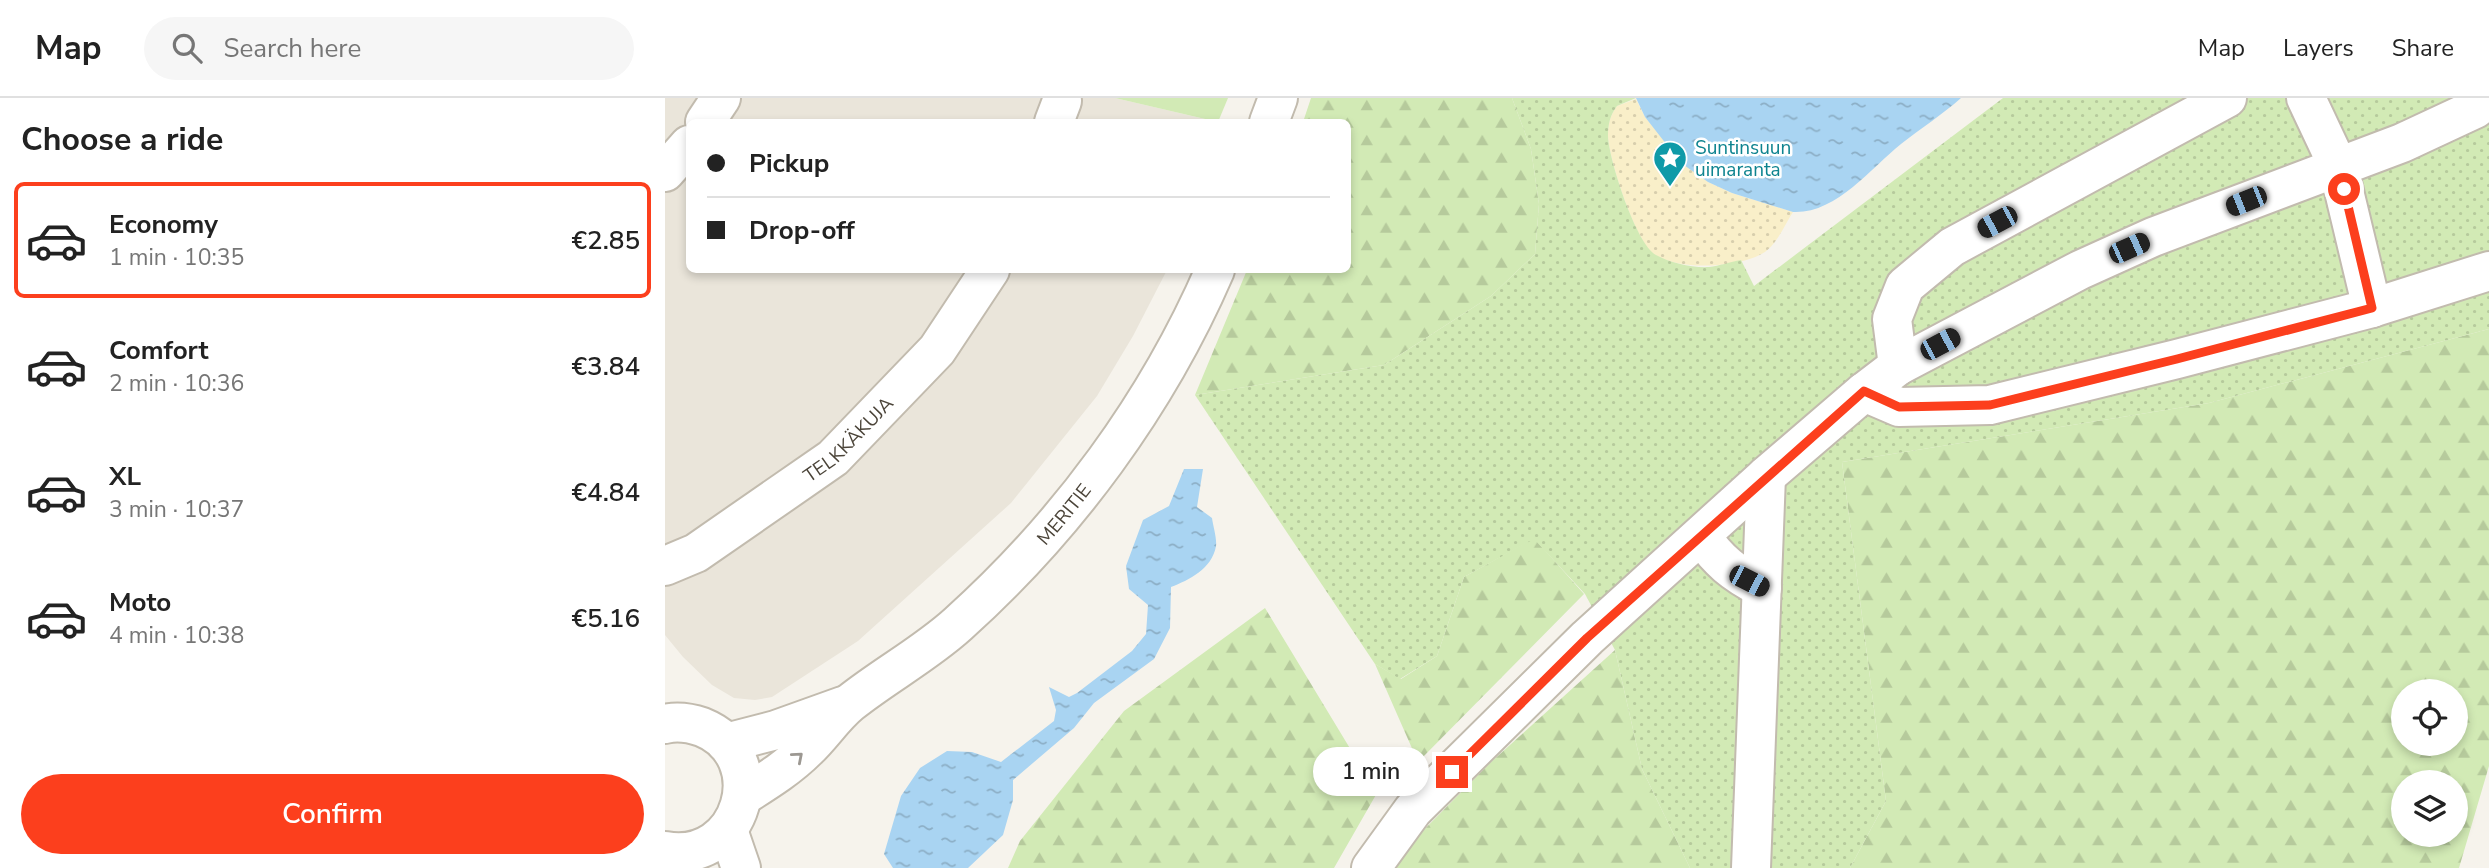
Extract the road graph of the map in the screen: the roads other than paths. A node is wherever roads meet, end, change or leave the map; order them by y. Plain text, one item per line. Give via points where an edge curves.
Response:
1 (721, 98) edge
2 (1278, 98) edge
3 (2227, 98) edge
4 (2306, 98) edge
5 (2489, 98) edge
6 (707, 119) edge
7 (1270, 119) edge
8 (686, 148) edge
9 (2338, 166) junction
10 (665, 172) edge
11 (2489, 271) edge
12 (988, 273) edge
13 (1214, 273) edge
14 (2372, 308) junction
15 (1898, 366) junction
16 (1864, 391) junction
17 (1766, 476) junction
18 (1701, 536) junction
19 (665, 566) edge
20 (1762, 588) junction
21 (848, 704) junction
22 (672, 715) edge
23 (726, 743) junction
24 (735, 813) junction
25 (665, 851) edge
26 (665, 862) edge
27 (669, 868) edge
28 (741, 868) edge
29 (1371, 868) edge
30 (1751, 868) edge

1 - 6 street
2 - 7 street
3 - 15 street via 1952,247 1905,286 1892,319
4 - 9 street
5 - 9 street via 2402,143
8 - 10 street
9 - 14 street
9 - 15 street via 2080,270
11 - 14 street
12 - 19 street, TELKKÄKUJA via 937,350 833,458 696,553
13 - 21 street, MERITIE via 1132,426 1080,495 1016,568 957,625
14 - 16 street via 1990,405 1899,407
15 - 16 street
16 - 17 street
17 - 18 street
17 - 20 street
18 - 20 street via 1717,558
18 - 29 street via 1587,638 1413,810
20 - 30 street
21 - 23 street, MERITIE
24 -> 21 street, MERITIE
22 - 23 street via 711,731
23 - 24 street via 743,777
24 - 25 street, MERITIE via 715,842 698,850
24 - 28 street
26 - 27 street

